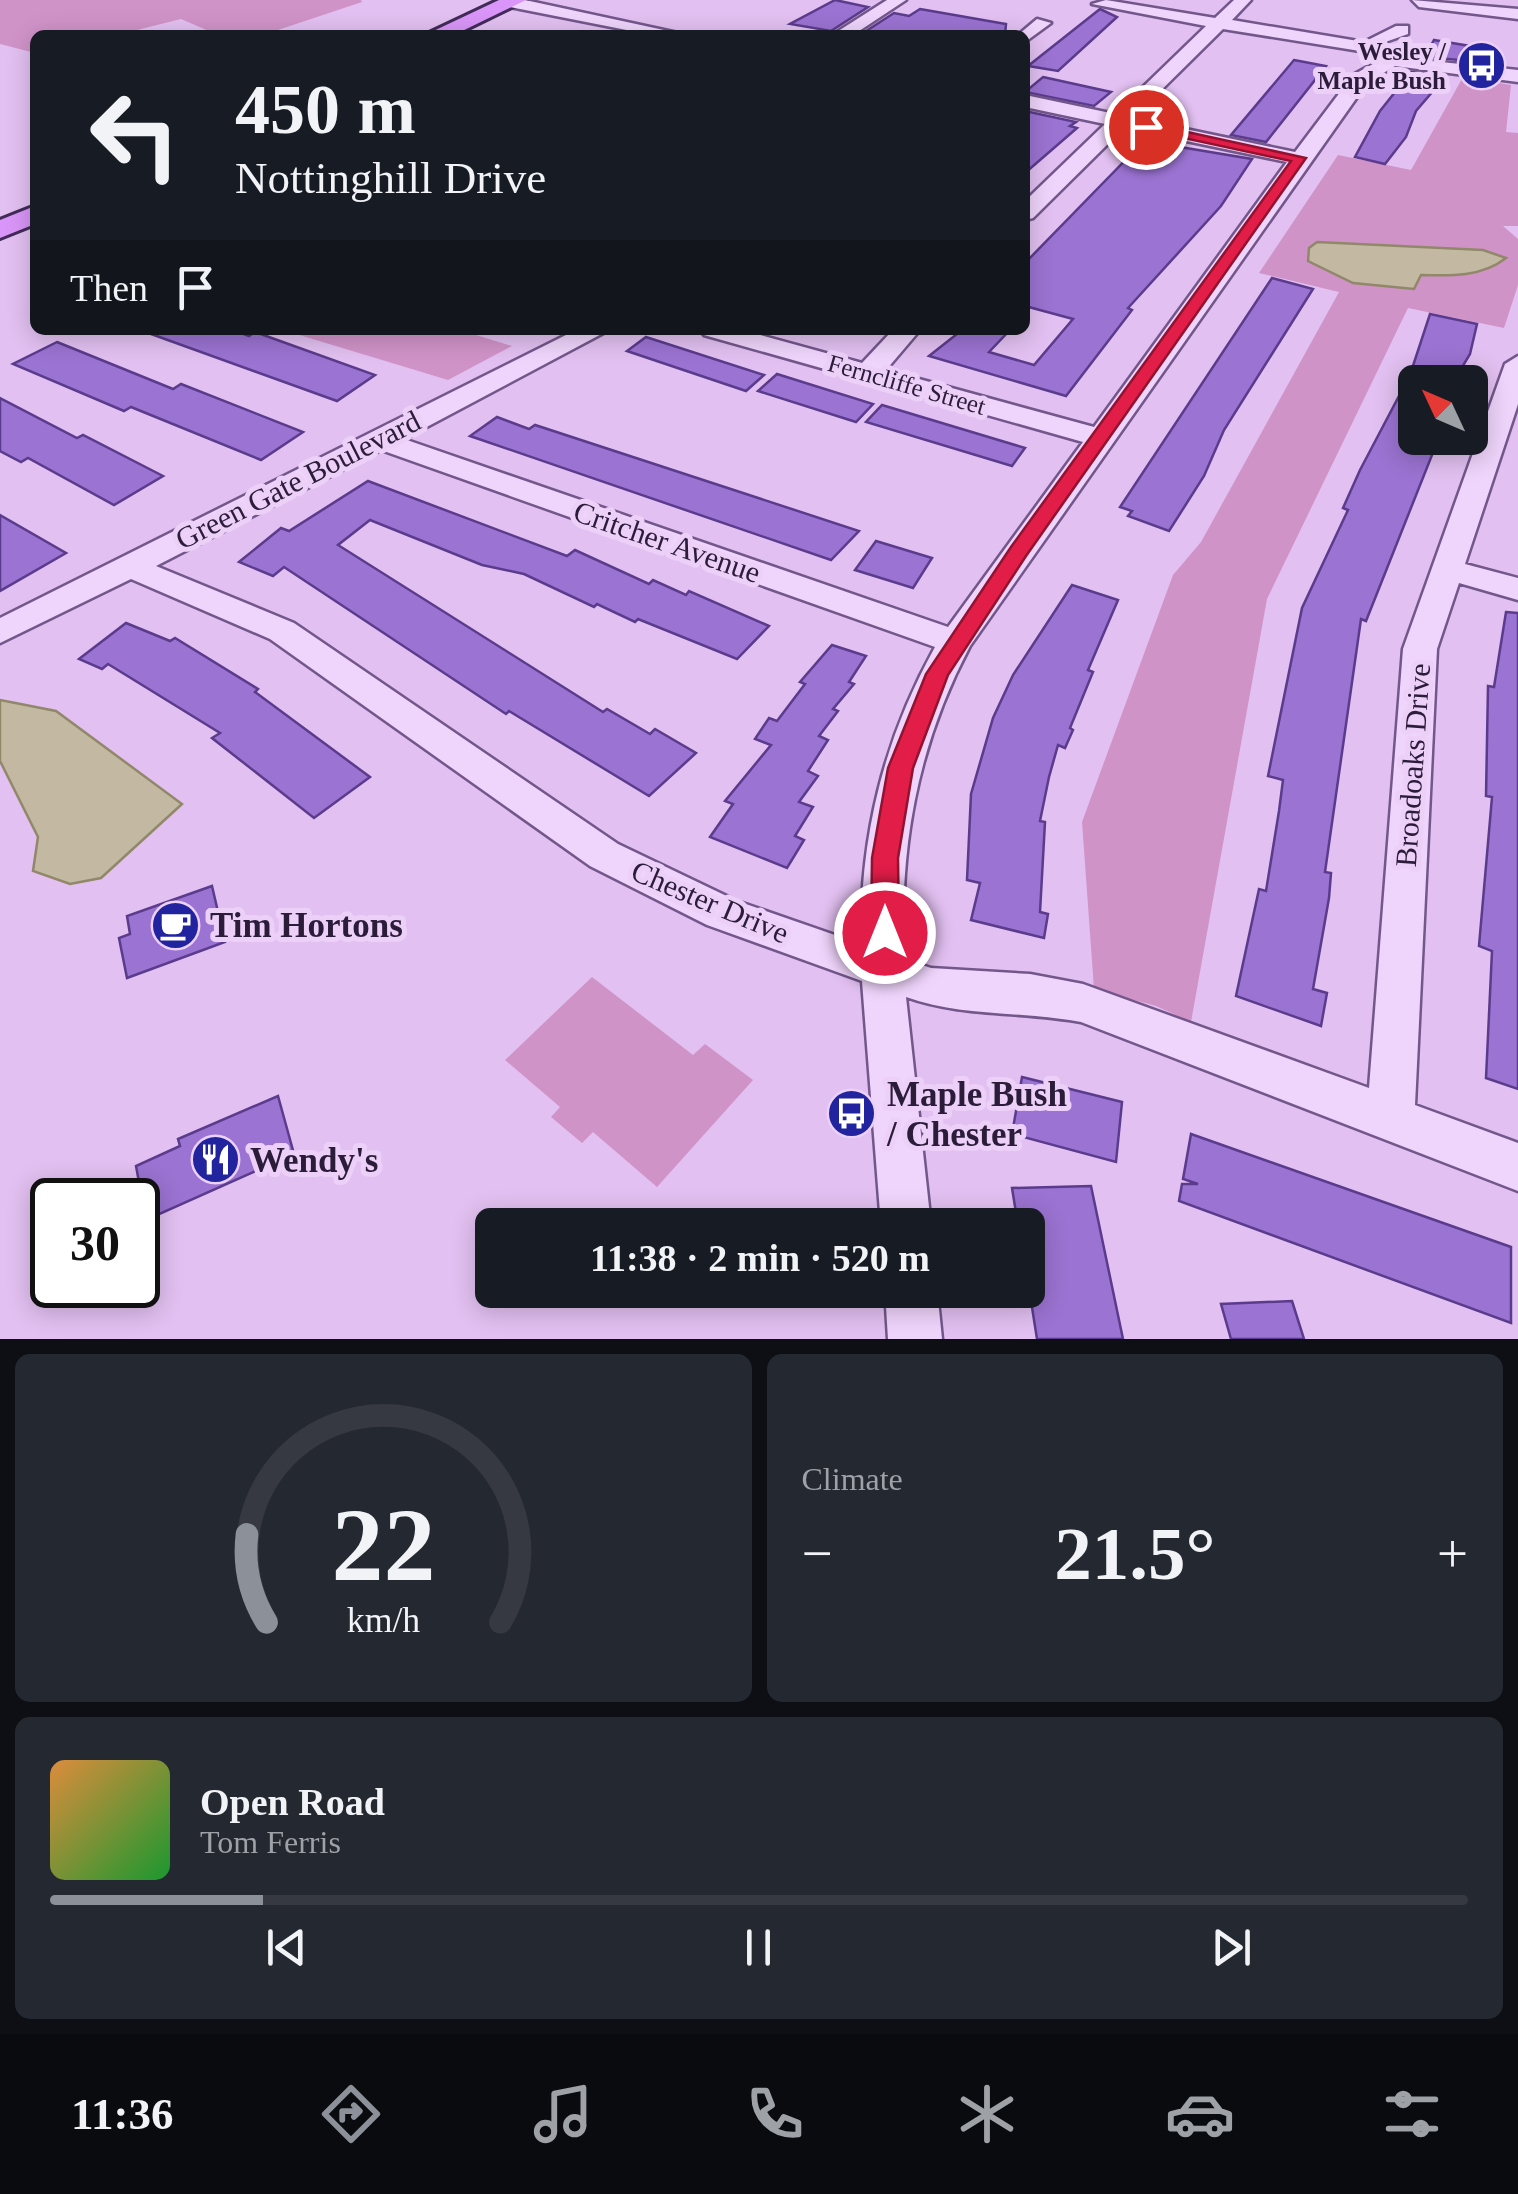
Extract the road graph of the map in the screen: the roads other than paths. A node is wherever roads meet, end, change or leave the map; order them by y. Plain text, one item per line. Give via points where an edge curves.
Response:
1 (898, 0) edge
2 (1243, 0) edge
3 (513, 1) edge
4 (1414, 1) edge
5 (1100, 4) dead end
6 (1518, 14) edge
7 (1043, 23) dead end
8 (1219, 24) junction
9 (447, 30) edge
10 (654, 30) edge
11 (850, 30) edge
12 (1402, 30) junction
13 (1030, 33) edge
14 (1362, 55) junction
15 (1397, 55) junction
16 (1518, 76) edge
17 (1030, 103) edge
18 (1119, 121) junction
19 (1300, 158) junction
20 (1030, 208) edge
21 (30, 216) edge
22 (0, 230) edge
23 (586, 335) edge
24 (731, 335) edge
25 (902, 335) edge
26 (1518, 364) edge
27 (868, 373) junction
28 (1102, 438) junction
29 (379, 440) junction
30 (128, 566) junction
31 (1447, 569) junction
32 (1518, 589) edge
33 (0, 632) edge
34 (955, 642) junction
35 (885, 971) junction
36 (1390, 1122) junction
37 (1518, 1167) edge
38 (905, 1208) edge
39 (912, 1308) edge
40 (915, 1339) edge

1 - 11 street
2 - 8 street
3 - 9 main road
3 - 10 street
4 - 6 street
4 - 12 street
5 - 8 street
7 - 13 street
8 - 14 street
8 - 18 street
12 - 14 street
12 - 15 street
14 - 15 street
14 - 15 street
14 - 19 street
15 - 16 street
17 - 18 street
18 - 19 street
18 - 20 street
19 - 28 street
21 - 22 main road
23 - 29 street, Green Gate Boulevard
24 - 27 street, Ferncliffe Street
25 - 27 street
26 - 31 street, Broadoaks Drive
27 - 28 street, Ferncliffe Street
28 - 34 street
29 - 30 street, Green Gate Boulevard
29 - 34 street, Critcher Avenue
30 - 33 street, Green Gate Boulevard
30 - 35 street, Chester Drive via 282,631 604,855 722,912
31 - 32 street
31 - 36 street, Broadoaks Drive via 1420,649
34 - 35 street via 900,768 885,858
35 - 36 street, Chester Drive via 930,988 1082,1003
35 - 38 street
36 - 37 street, Chester Drive
39 - 40 street

